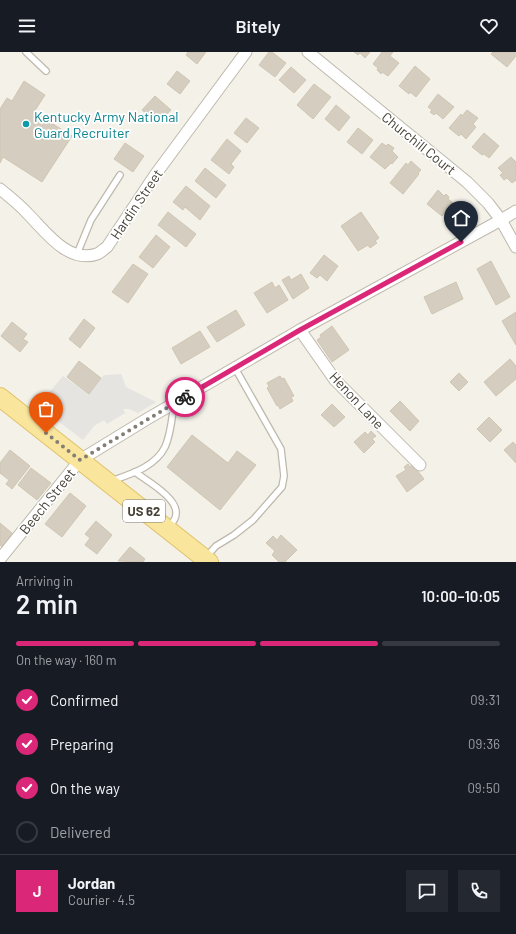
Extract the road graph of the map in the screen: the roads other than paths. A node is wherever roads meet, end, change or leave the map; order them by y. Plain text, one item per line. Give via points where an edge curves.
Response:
1 (26, 52) edge
2 (246, 52) edge
3 (308, 52) edge
4 (46, 71) dead end
5 (120, 175) dead end
6 (0, 189) edge
7 (516, 211) edge
8 (501, 220) junction
9 (516, 247) edge
10 (77, 254) junction
11 (300, 330) junction
12 (235, 368) junction
13 (0, 397) edge
14 (174, 404) junction
15 (80, 460) junction
16 (420, 465) dead end
17 (135, 472) junction
18 (108, 482) junction
19 (167, 529) junction
20 (0, 558) edge
21 (206, 560) edge

1 - 4 lane
2 - 10 street, Hardin Street via 155,175 107,247 98,254
3 - 8 street, Churchill Court via 467,182
5 - 10 lane via 91,220
6 - 10 street, Hardin Street via 62,249
7 - 8 street, Beech Street
8 - 9 street, Churchill Court
8 - 11 street, Beech Street
11 - 12 street, Beech Street
11 - 16 street, Henon Lane via 335,380
12 - 14 street, Beech Street
12 - 21 lane via 281,449 284,476 282,487 253,520 216,546
13 - 15 main road, US 62
14 - 15 street, Beech Street
14 - 17 lane via 165,446 154,461
15 - 18 main road, US 62
15 - 20 street, Beech Street
17 - 18 lane
17 - 19 lane via 176,506 175,518
18 - 19 main road, US 62
19 - 21 main road, US 62

